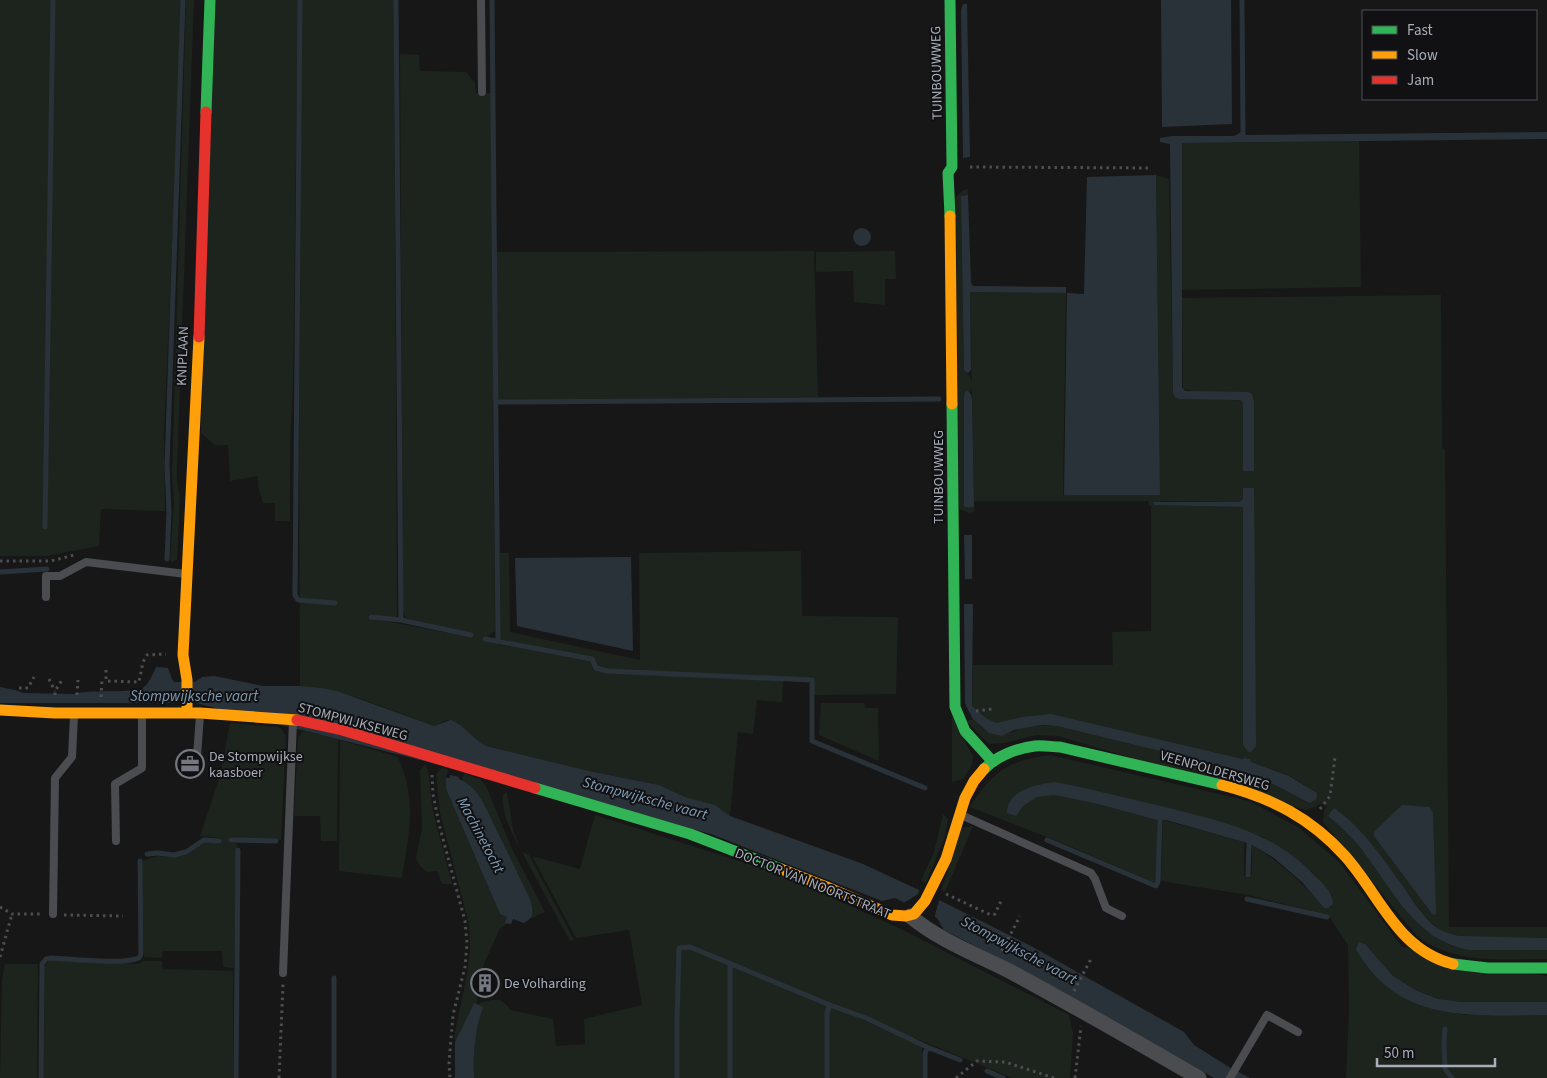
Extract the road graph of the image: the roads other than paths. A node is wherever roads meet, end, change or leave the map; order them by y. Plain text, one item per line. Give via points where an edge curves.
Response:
1 (210, 0) edge
2 (481, 0) edge
3 (950, 0) edge
4 (482, 92) dead end
5 (187, 574) junction
6 (46, 596) dead end
7 (0, 710) edge
8 (142, 712) junction
9 (187, 712) junction
10 (200, 712) junction
11 (74, 713) junction
12 (293, 719) junction
13 (197, 756) dead end
14 (429, 757) joint
15 (993, 762) junction
16 (959, 815) junction
17 (116, 841) dead end
18 (53, 914) dead end
19 (913, 914) junction
20 (1122, 916) dead end
21 (1547, 968) edge
22 (284, 973) road end
23 (1298, 1032) dead end
24 (1199, 1078) edge
25 (1230, 1078) edge

1 - 5 street, KNIPLAAN
2 - 4 lane
3 - 15 street, TUINBOUWWEG via 952,167 948,173 954,707 965,731
5 - 6 lane via 86,562 60,576 46,576
5 - 9 street, KNIPLAAN via 183,655
7 - 11 street, STOMPWIJKSEWEG
8 - 9 street, STOMPWIJKSEWEG
8 - 11 street, STOMPWIJKSEWEG
8 - 17 lane via 142,768 115,784
9 - 10 street, STOMPWIJKSEWEG
10 - 12 street, STOMPWIJKSEWEG
10 - 13 lane
11 - 18 lane via 72,757 56,778
12 - 14 street, STOMPWIJKSEWEG via 342,730
12 - 22 lane
14 - 19 street, DOCTOR VAN NOORTSTRAAT via 690,834 827,886 892,915
15 - 16 street via 970,785
15 - 21 street, VEENPOLDERSWEG via 1009,753 1034,746 1060,747 1218,784 1263,798 1309,823 1332,842 1404,936 1431,957 1464,966
16 - 19 street via 952,844 932,889
16 - 20 lane via 1090,873 1106,908
19 - 24 street, DOCTOR VAN NOORTSTRAAT via 924,928 1083,1011
23 - 25 lane via 1267,1015

